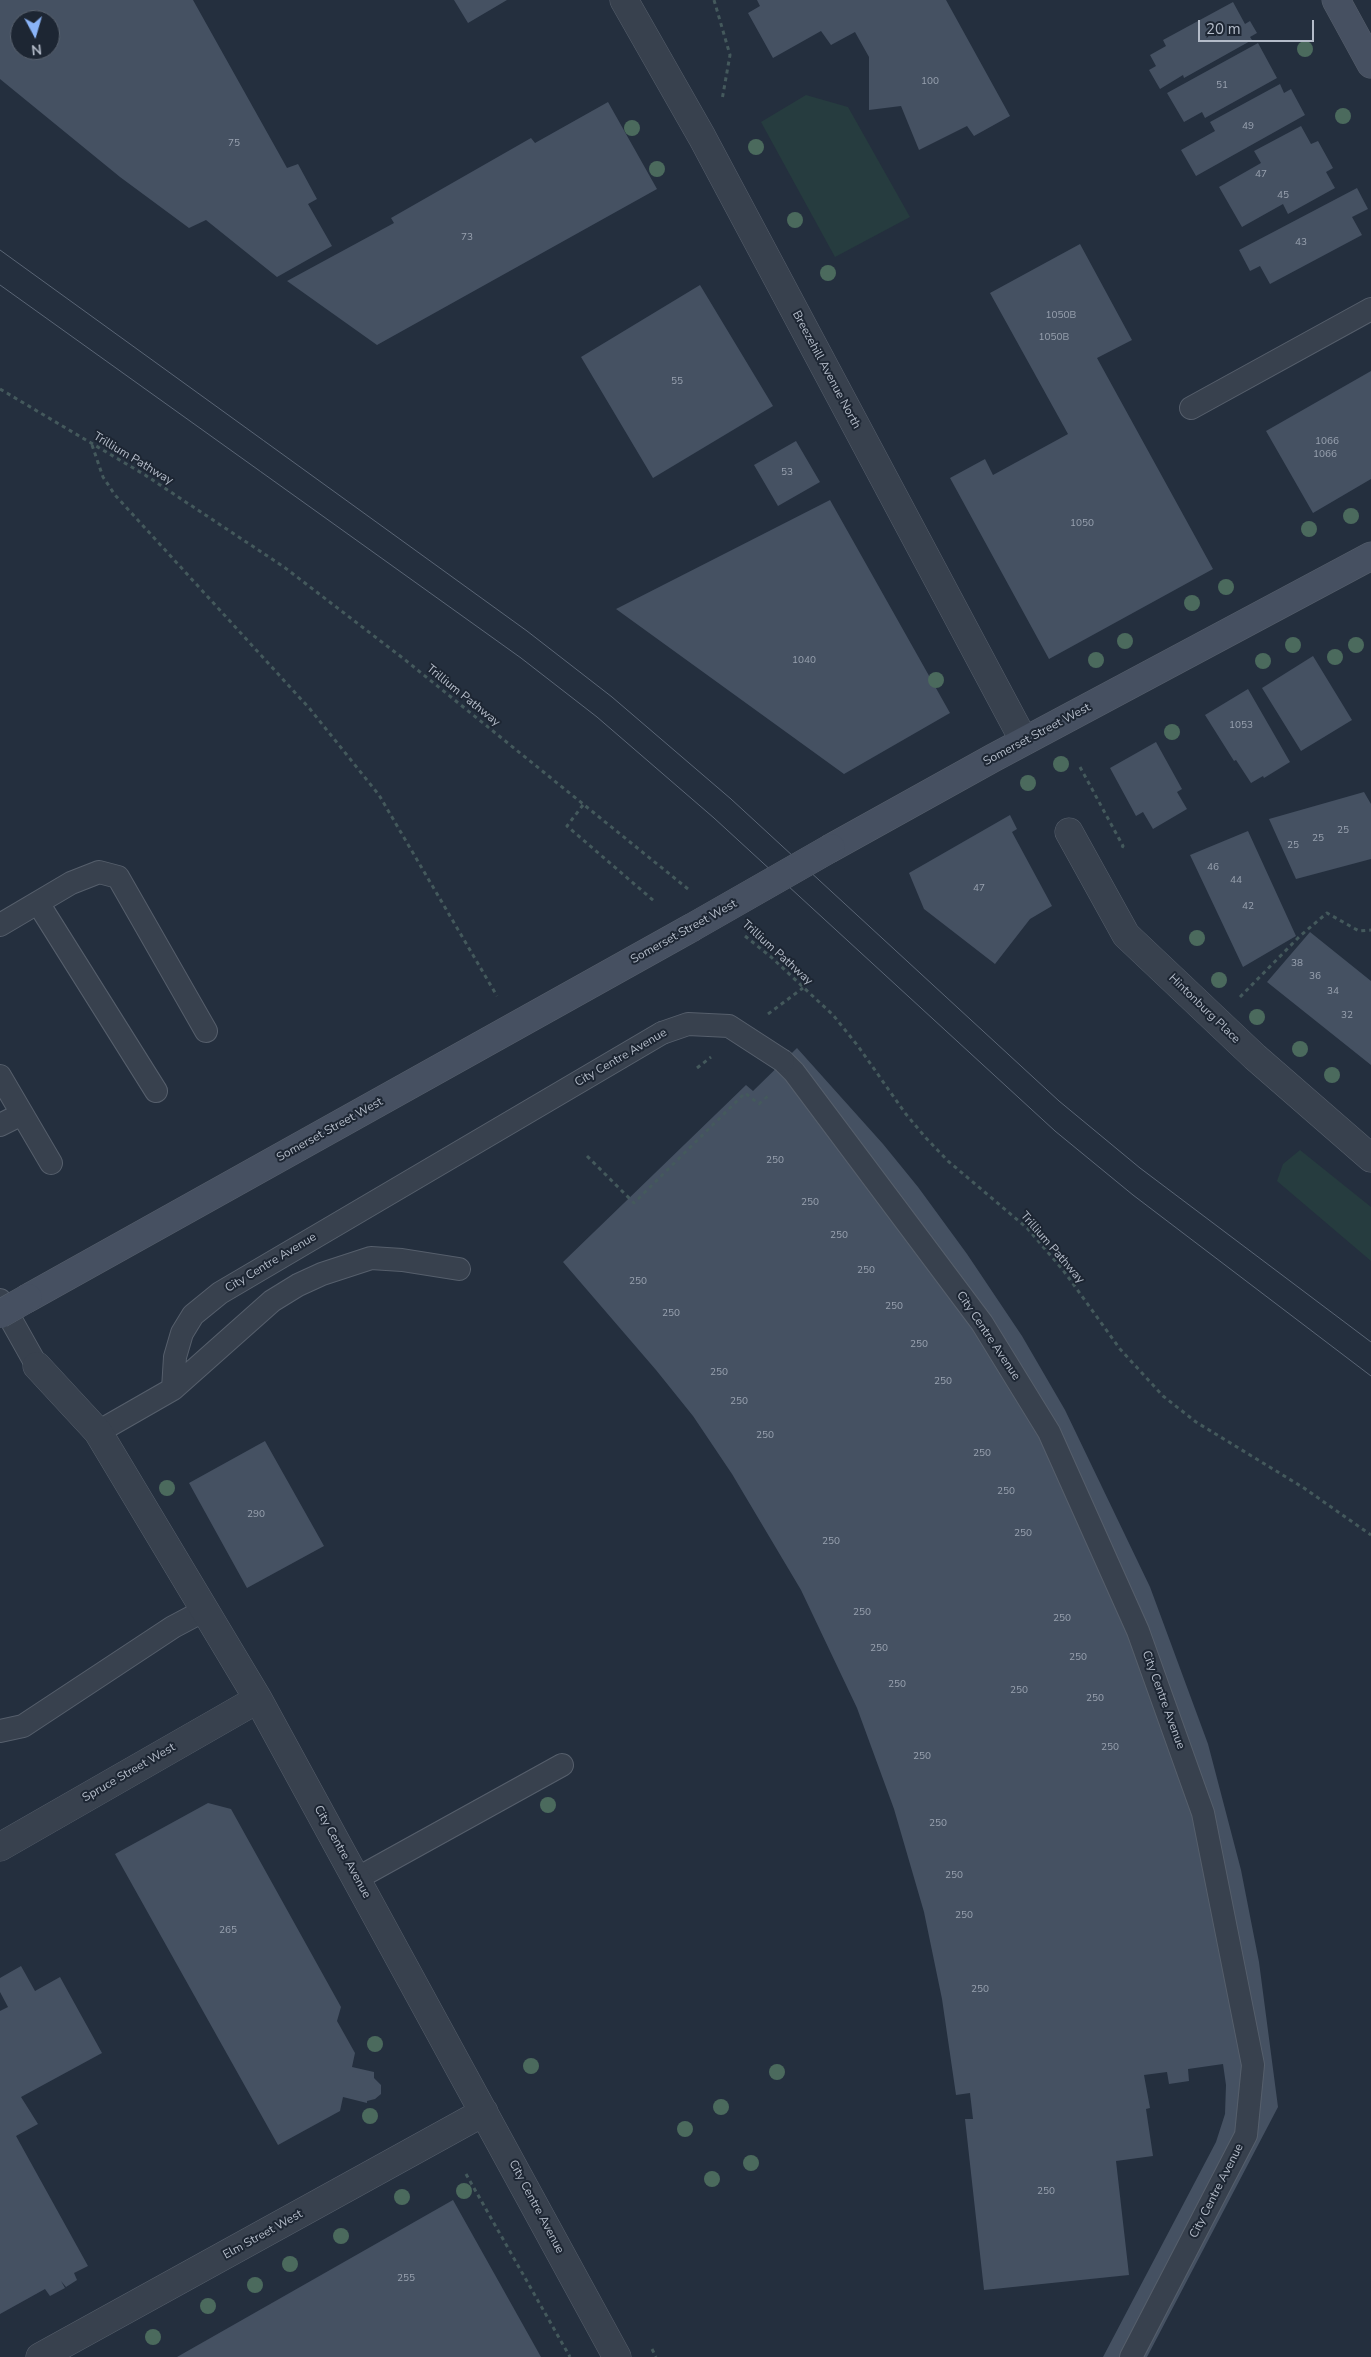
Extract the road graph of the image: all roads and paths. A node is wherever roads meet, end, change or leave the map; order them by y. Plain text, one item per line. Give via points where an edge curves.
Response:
1 (624, 0) edge
2 (714, 0) edge
3 (1336, 0) edge
4 (1371, 64) edge
5 (721, 104) dead end
6 (1371, 309) edge
7 (0, 389) edge
8 (1191, 408) dead end
9 (92, 444) junction
10 (1371, 556) edge
11 (1024, 741) junction
12 (1080, 767) dead end
13 (1096, 796) dead end
14 (583, 805) junction
15 (1069, 832) dead end
16 (689, 890) dead end
17 (654, 901) dead end
18 (38, 903) junction
19 (0, 925) edge
20 (1371, 930) edge
21 (741, 932) dead end
22 (1217, 1021) junction
23 (515, 1027) junction
24 (206, 1031) dead end
25 (0, 1076) edge
26 (156, 1091) dead end
27 (745, 1094) dead end
28 (22, 1114) junction
29 (0, 1125) edge
30 (587, 1156) dead end
31 (1371, 1158) edge
32 (51, 1162) dead end
33 (459, 1269) dead end
34 (0, 1300) edge
35 (0, 1314) edge
36 (38, 1366) joint
37 (173, 1389) junction
38 (98, 1432) junction
39 (1371, 1535) edge
40 (205, 1610) junction
41 (258, 1699) junction
42 (0, 1731) edge
43 (562, 1765) dead end
44 (0, 1847) edge
45 (356, 1879) junction
46 (484, 2112) junction
47 (466, 2174) dead end
48 (40, 2357) edge
49 (570, 2357) edge
50 (617, 2357) edge
51 (1131, 2357) edge

1 - 11 street, Breezehill Avenue North via 702,138
2 - 5 path via 730,55
3 - 4 main road
6 - 8 lane
7 - 9 path, Trillium Pathway
9 - 14 path, Trillium Pathway via 284,567 404,659
9 - 23 path via 103,477 115,495 310,709 380,795
10 - 11 main road, Somerset Street West
11 - 23 main road, Somerset Street West, bridge
12 - 13 path
14 - 16 path, Trillium Pathway
14 - 17 path via 567,826
15 - 22 street, Hintonburg Place via 1126,935
18 - 19 lane
18 - 24 lane via 71,883 99,872 118,877
18 - 26 lane
20 - 22 path via 1359,931 1327,912
21 - 39 path, Trillium Pathway via 833,1015 905,1113 948,1161 1027,1228 1063,1270 1120,1349 1163,1396 1196,1422 1304,1488
22 - 31 street, Hintonburg Place
23 - 35 main road, Somerset Street West, bridge
25 - 28 lane
27 - 30 path via 634,1203
28 - 29 lane
28 - 32 lane
33 - 37 lane via 371,1258 322,1274 272,1301
34 - 36 lane
36 - 38 street, City Centre Avenue
37 - 38 lane
37 - 51 lane, City Centre Avenue, bridge via 182,1333 193,1316 220,1293 662,1032 688,1024 729,1026 794,1072 982,1323 1049,1432 1138,1631 1203,1813 1253,2065 1246,2135
38 - 40 street, City Centre Avenue
40 - 41 street, City Centre Avenue
40 - 42 lane via 173,1627 23,1726
41 - 44 street, Spruce Street West
41 - 45 street, City Centre Avenue
43 - 45 lane
45 - 46 street, City Centre Avenue
46 - 48 street, Elm Street West
46 - 50 street, City Centre Avenue
47 - 49 path

